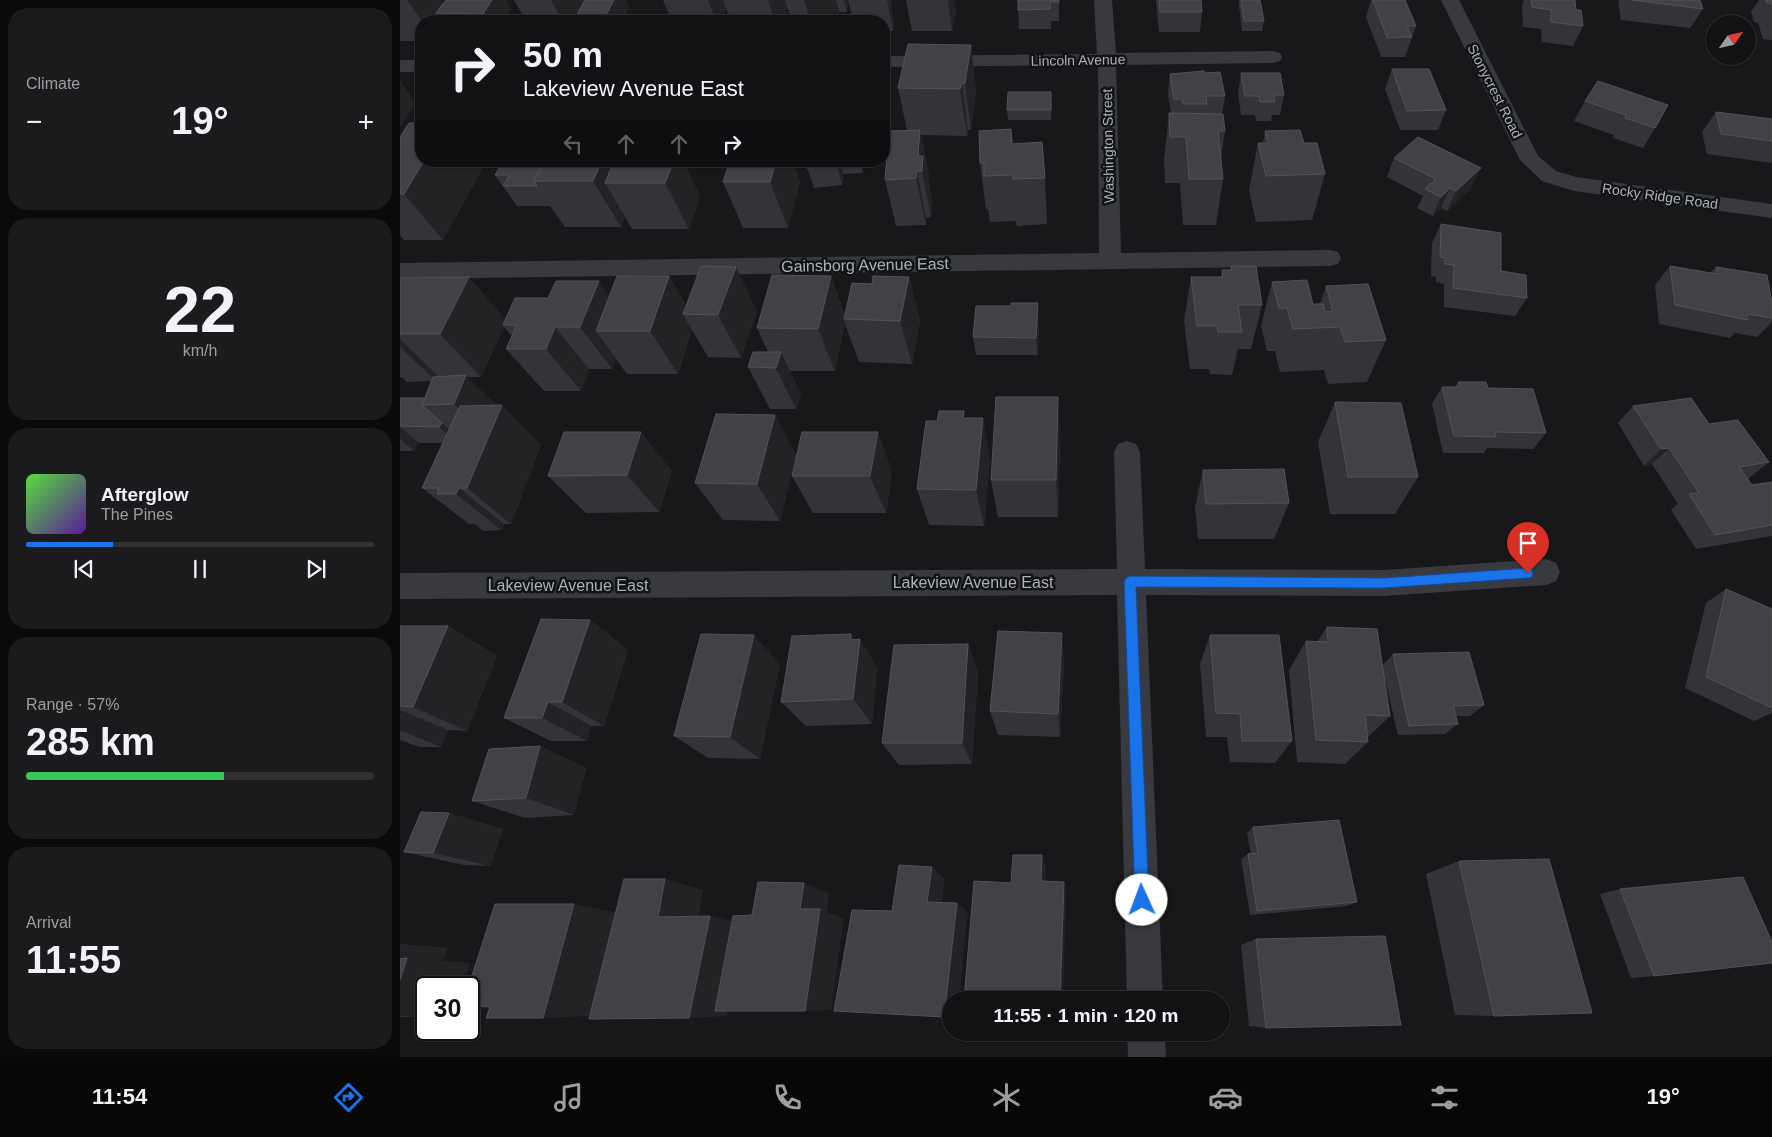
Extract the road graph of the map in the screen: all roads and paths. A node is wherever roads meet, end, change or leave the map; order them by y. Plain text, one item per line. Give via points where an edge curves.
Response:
1 (1103, 0) edge
2 (1450, 0) edge
3 (1272, 57) dead end
4 (1107, 60) junction
5 (890, 62) edge
6 (400, 66) edge
7 (415, 66) edge
8 (1549, 176) joint
9 (1772, 211) edge
10 (1330, 258) dead end
11 (1110, 262) junction
12 (400, 271) edge
13 (1127, 452) dead end
14 (1546, 572) dead end
15 (1130, 582) junction
16 (400, 586) edge
17 (1145, 991) edge
18 (1146, 1041) edge
19 (1147, 1057) edge

1 - 4 street, Washington Street
2 - 8 street, Stonycrest Road via 1530,160
3 - 4 street, Lincoln Avenue
4 - 5 street, Lincoln Avenue
4 - 11 street, Washington Street
6 - 7 street
8 - 9 street, Rocky Ridge Road via 1574,184
10 - 11 street, Gainsborg Avenue East
11 - 12 street, Gainsborg Avenue East
13 - 15 street
14 - 15 street, Lakeview Avenue East via 1384,583
15 - 16 street, Lakeview Avenue East
15 - 17 street
18 - 19 street

